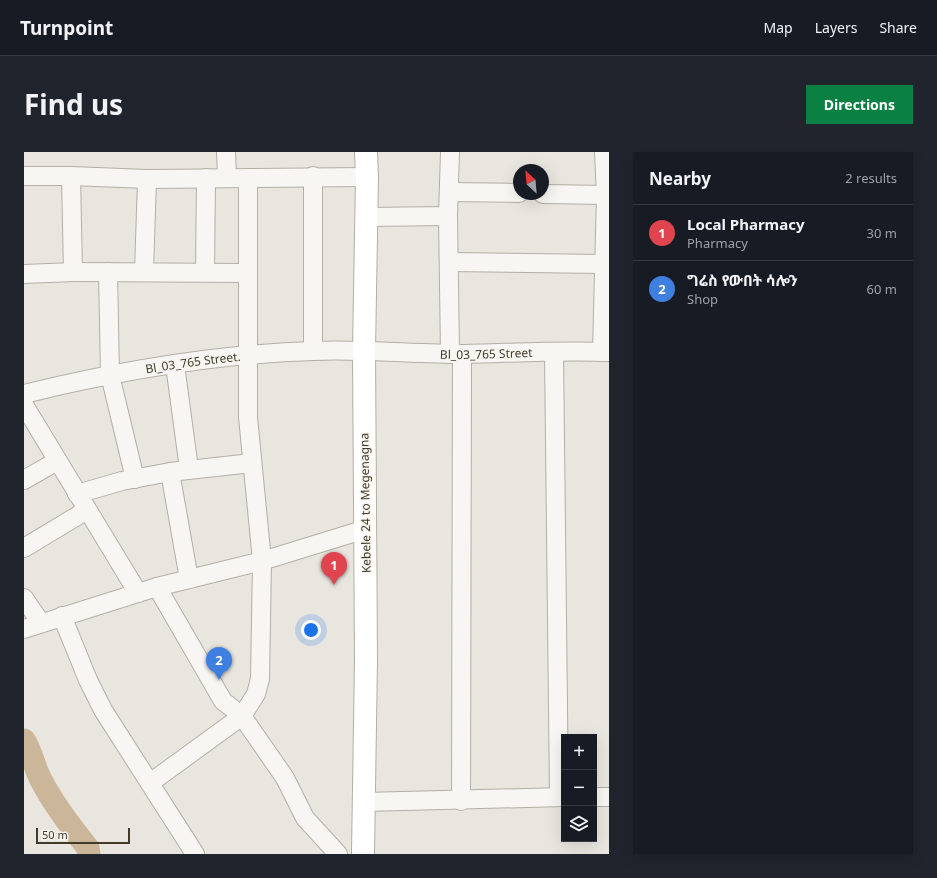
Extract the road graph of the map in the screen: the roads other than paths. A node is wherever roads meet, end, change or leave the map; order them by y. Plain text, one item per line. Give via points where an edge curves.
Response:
1 (226, 152) edge
2 (366, 152) edge
3 (450, 152) edge
4 (604, 152) edge
5 (24, 176) edge
6 (71, 176) junction
7 (313, 176) junction
8 (367, 177) junction
9 (206, 178) junction
10 (227, 178) junction
11 (248, 178) junction
12 (147, 180) junction
13 (449, 192) junction
14 (513, 193) edge
15 (549, 194) edge
16 (607, 195) edge
17 (448, 216) junction
18 (366, 217) junction
19 (449, 262) junction
20 (604, 264) junction
21 (73, 272) junction
22 (108, 272) junction
23 (144, 272) junction
24 (205, 272) junction
25 (247, 273) junction
26 (24, 274) edge
27 (313, 351) junction
28 (364, 352) junction
29 (554, 352) junction
30 (605, 352) edge
31 (456, 353) junction
32 (248, 356) junction
33 (176, 365) junction
34 (110, 375) junction
35 (24, 394) edge
36 (24, 405) edge
37 (57, 460) junction
38 (252, 463) junction
39 (189, 469) junction
40 (170, 472) junction
41 (135, 479) junction
42 (24, 480) edge
43 (77, 494) junction
44 (87, 510) junction
45 (366, 529) junction
46 (24, 548) edge
47 (262, 561) junction
48 (189, 579) junction
49 (157, 587) junction
50 (138, 593) junction
51 (24, 598) edge
52 (62, 616) junction
53 (32, 626) edge
54 (242, 716) junction
55 (150, 783) junction
56 (561, 797) edge
57 (597, 797) edge
58 (609, 797) edge
59 (462, 801) junction
60 (364, 802) junction
61 (195, 854) edge
62 (338, 854) edge
63 (363, 854) edge

1 - 10 street
2 - 8 main road, Kebele 24 to Megenagna
3 - 13 street
4 - 16 street
5 - 6 street
6 - 12 street
6 - 21 street
7 - 8 street
7 - 11 street
7 - 27 street
8 - 18 main road, Kebele 24 to Megenagna
9 - 10 street
9 - 12 street
9 - 24 street
10 - 11 street
11 - 25 street
12 - 23 street
13 - 14 street
13 - 17 street
15 - 16 street
16 - 20 street
17 - 18 street
17 - 19 street
18 - 28 main road, Kebele 24 to Megenagna
19 - 20 street
19 - 31 street
20 - 30 street
21 - 22 street
21 - 26 street
22 - 23 street
22 - 34 street
23 - 24 street
24 - 25 street
25 - 32 street
27 - 28 street, Bl_03_765 Street.
27 - 32 street, Bl_03_765 Street.
28 - 31 street, Bl_03_765 Street
28 - 45 main road, Kebele 24 to Megenagna
29 - 30 street, Bl_03_765 Street
29 - 31 street, Bl_03_765 Street
29 - 56 street
31 - 59 street
32 - 33 street, Bl_03_765 Street.
32 - 38 street via 248,417
33 - 34 street, Bl_03_765 Street.
33 - 39 street
34 - 35 street, Bl_03_765 Street.
34 - 41 street
36 - 37 street
37 - 42 street
37 - 43 street
38 - 39 street
38 - 47 street
39 - 40 street
40 - 41 street
40 - 48 street
41 - 43 street
43 - 44 street
44 - 46 street
44 - 50 street
45 - 47 street
45 - 60 main road, Kebele 24 to Megenagna
47 - 48 street
47 - 54 street via 260,679 256,694
48 - 49 street
49 - 50 street
49 - 54 street via 223,702
50 - 52 street
51 - 53 street
52 - 53 street
52 - 55 street via 103,710
54 - 55 street
54 - 62 street via 285,778 305,818
55 - 61 street
56 - 59 street
57 - 58 street
59 - 60 street
60 - 63 main road, Kebele 24 to Megenagna

